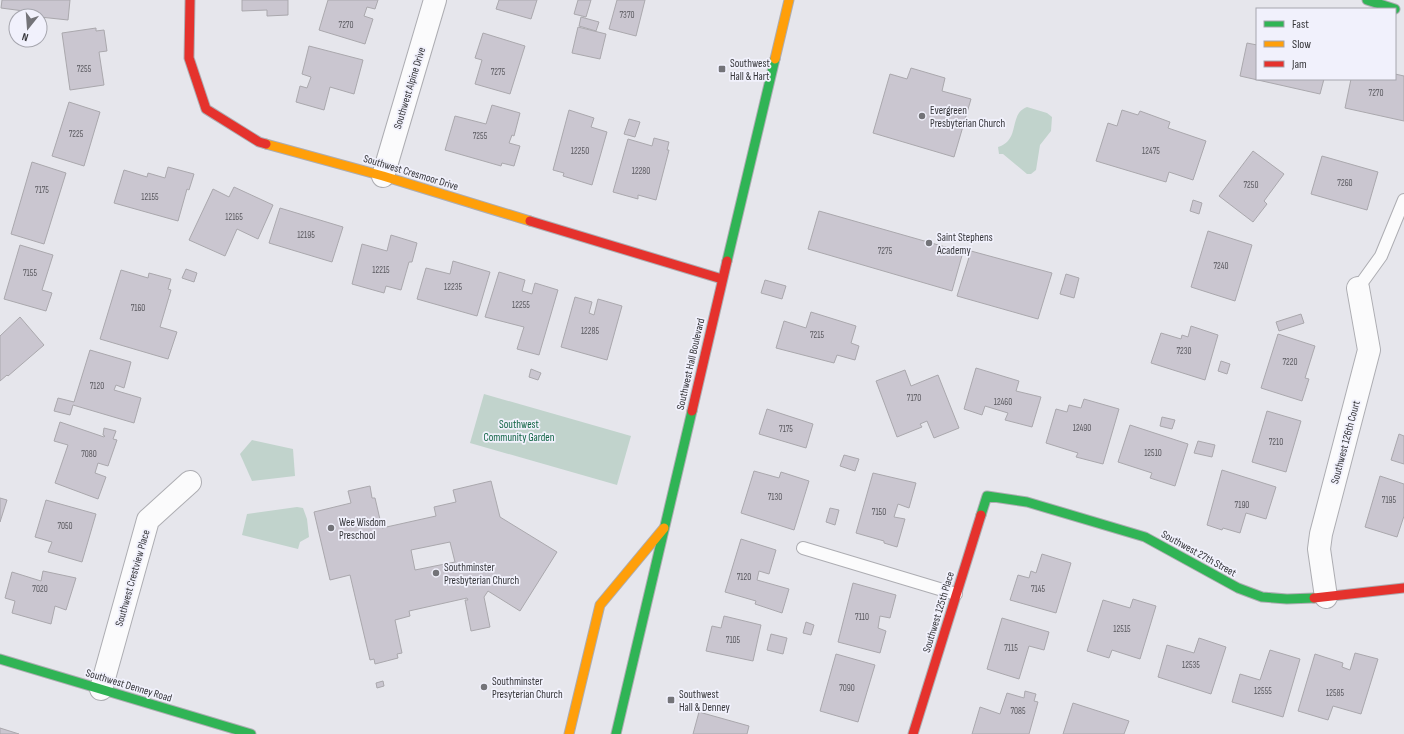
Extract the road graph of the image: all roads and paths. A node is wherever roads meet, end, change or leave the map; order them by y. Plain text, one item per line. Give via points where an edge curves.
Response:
1 (190, 0) edge
2 (435, 0) edge
3 (788, 0) edge
4 (1367, 0) edge
5 (1392, 8) edge
6 (383, 176) junction
7 (1404, 200) edge
8 (722, 279) junction
9 (1358, 288) joint
10 (190, 482) dead end
11 (987, 496) joint
12 (666, 524) junction
13 (803, 548) dead end
14 (1404, 588) edge
15 (956, 594) junction
16 (1326, 597) junction
17 (0, 659) edge
18 (101, 689) junction
19 (251, 734) edge
20 (569, 734) edge
21 (616, 734) edge
22 (913, 734) edge

1 - 6 street, Southwest Cresmoor Drive via 189,58 206,109 259,142
2 - 6 street, Southwest Alpine Drive
3 - 8 street, Southwest Hall Boulevard
4 - 5 street
6 - 8 street, Southwest Cresmoor Drive
7 - 9 lane via 1380,256
8 - 12 street, Southwest Hall Boulevard
9 - 16 street, Southwest 126th Court via 1369,350 1321,534 1319,549
10 - 18 street, Southwest Crestview Place via 148,520
11 - 15 street, Southwest 125th Place
11 - 16 street, Southwest 27th Street via 1027,502 1145,537 1238,588 1262,598
12 - 20 street via 600,605
12 - 21 street, Southwest Hall Boulevard
13 - 15 lane
14 - 16 street, Southwest 27th Street
15 - 22 street, Southwest 125th Place
17 - 18 street, Southwest Denney Road
18 - 19 street, Southwest Denney Road

